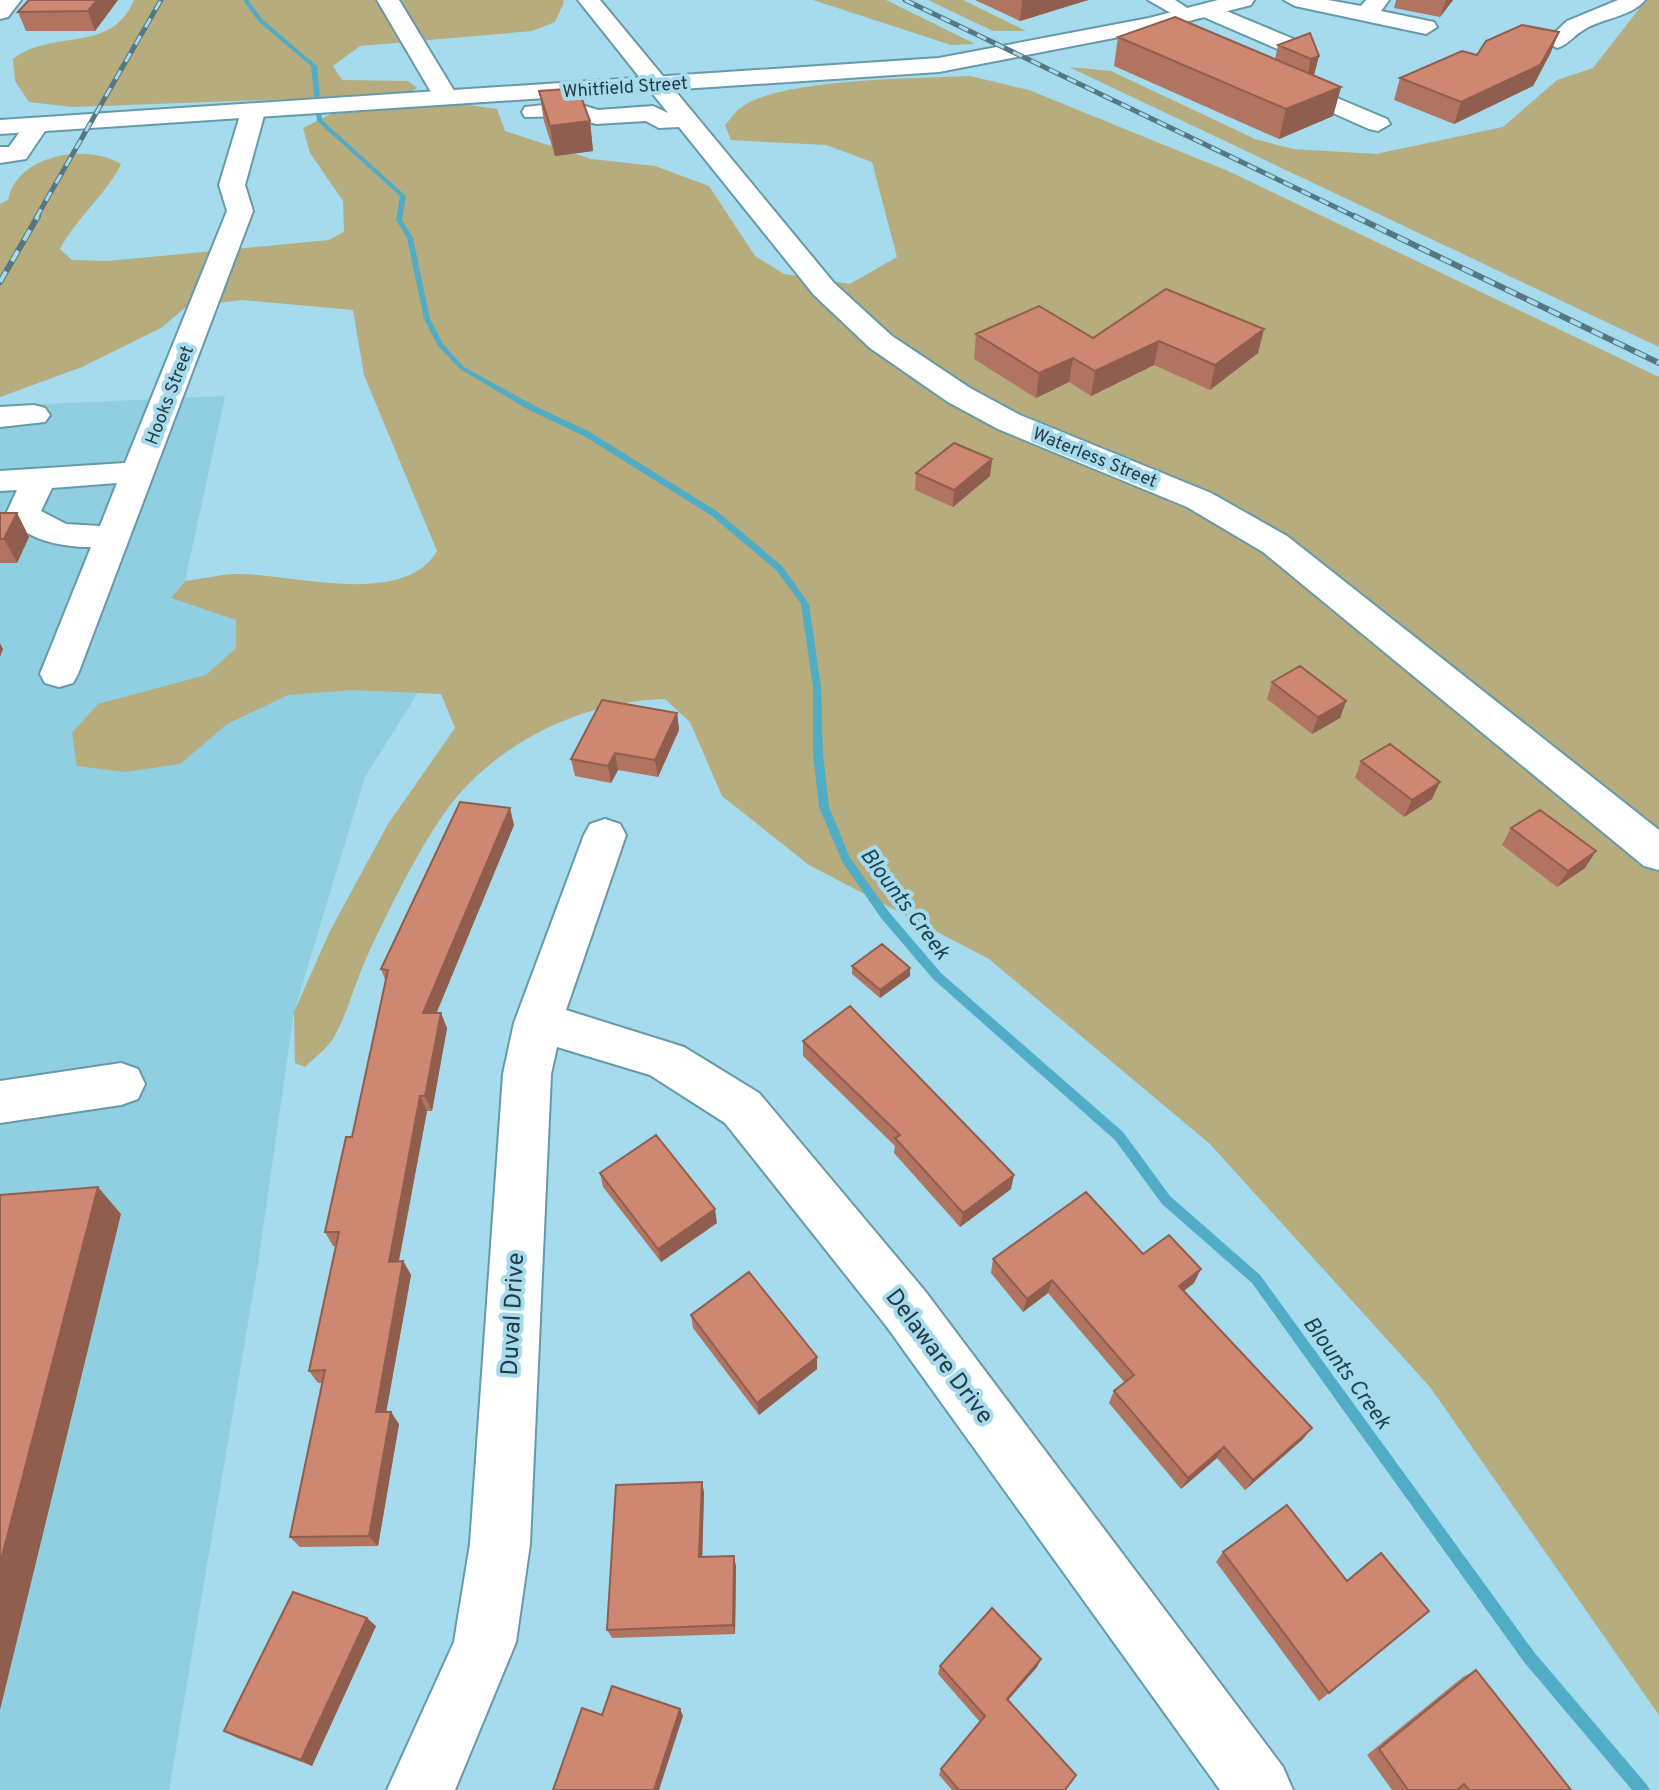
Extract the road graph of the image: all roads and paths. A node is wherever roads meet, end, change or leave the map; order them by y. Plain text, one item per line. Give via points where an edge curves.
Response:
1 (10, 0) edge
2 (388, 0) edge
3 (589, 0) edge
4 (1159, 0) edge
5 (1243, 0) edge
6 (1295, 0) edge
7 (1634, 0) edge
8 (1571, 3) dead end
9 (1372, 7) edge
10 (1606, 11) junction
11 (0, 12) edge
12 (1199, 14) edge
13 (1426, 27) dead end
14 (1557, 41) edge
15 (1288, 45) edge
16 (1264, 74) edge
17 (660, 85) junction
18 (447, 99) junction
19 (253, 112) junction
20 (534, 112) junction
21 (688, 119) junction
22 (1378, 124) dead end
23 (37, 125) junction
24 (0, 127) edge
25 (0, 155) edge
26 (34, 415) dead end
27 (0, 417) edge
28 (139, 472) junction
29 (39, 479) junction
30 (0, 481) edge
31 (114, 536) junction
32 (59, 674) dead end
33 (605, 835) dead end
34 (1659, 854) edge
35 (538, 1023) junction
36 (121, 1084) dead end
37 (0, 1102) edge
38 (420, 1790) edge
39 (1259, 1790) edge

1 - 11 street
2 - 18 street
3 - 17 street, Waterless Street
4 - 12 street
5 - 12 street, Whitfield Street
6 - 9 street
7 - 10 street
8 - 10 street
9 - 13 street
10 - 14 street via 1575,23
12 - 15 street
12 - 17 street, Whitfield Street via 939,65
16 - 22 street
17 - 20 street, Whitfield Street
17 - 21 street, Waterless Street
18 - 19 street, Whitfield Street
18 - 20 street, Whitfield Street
19 - 23 street, Whitfield Street
19 - 28 street, Hooks Street via 232,185 240,211
20 - 21 street via 572,109 596,117 653,113 659,121
21 - 34 street, Waterless Street via 824,289 881,342 1009,422 1199,500 1275,544
23 - 24 street, Whitfield Street
23 - 25 street via 17,154
26 - 27 street
28 - 29 street
28 - 31 street, Hooks Street
29 - 30 street
29 - 31 street via 23,514 43,530 70,538
31 - 32 street, Hooks Street
33 - 35 street, Duval Drive
35 - 38 street, Duval Drive via 527,1074 498,1558 485,1642
35 - 39 street, Delaware Drive via 667,1061 742,1108 906,1309
36 - 37 street

